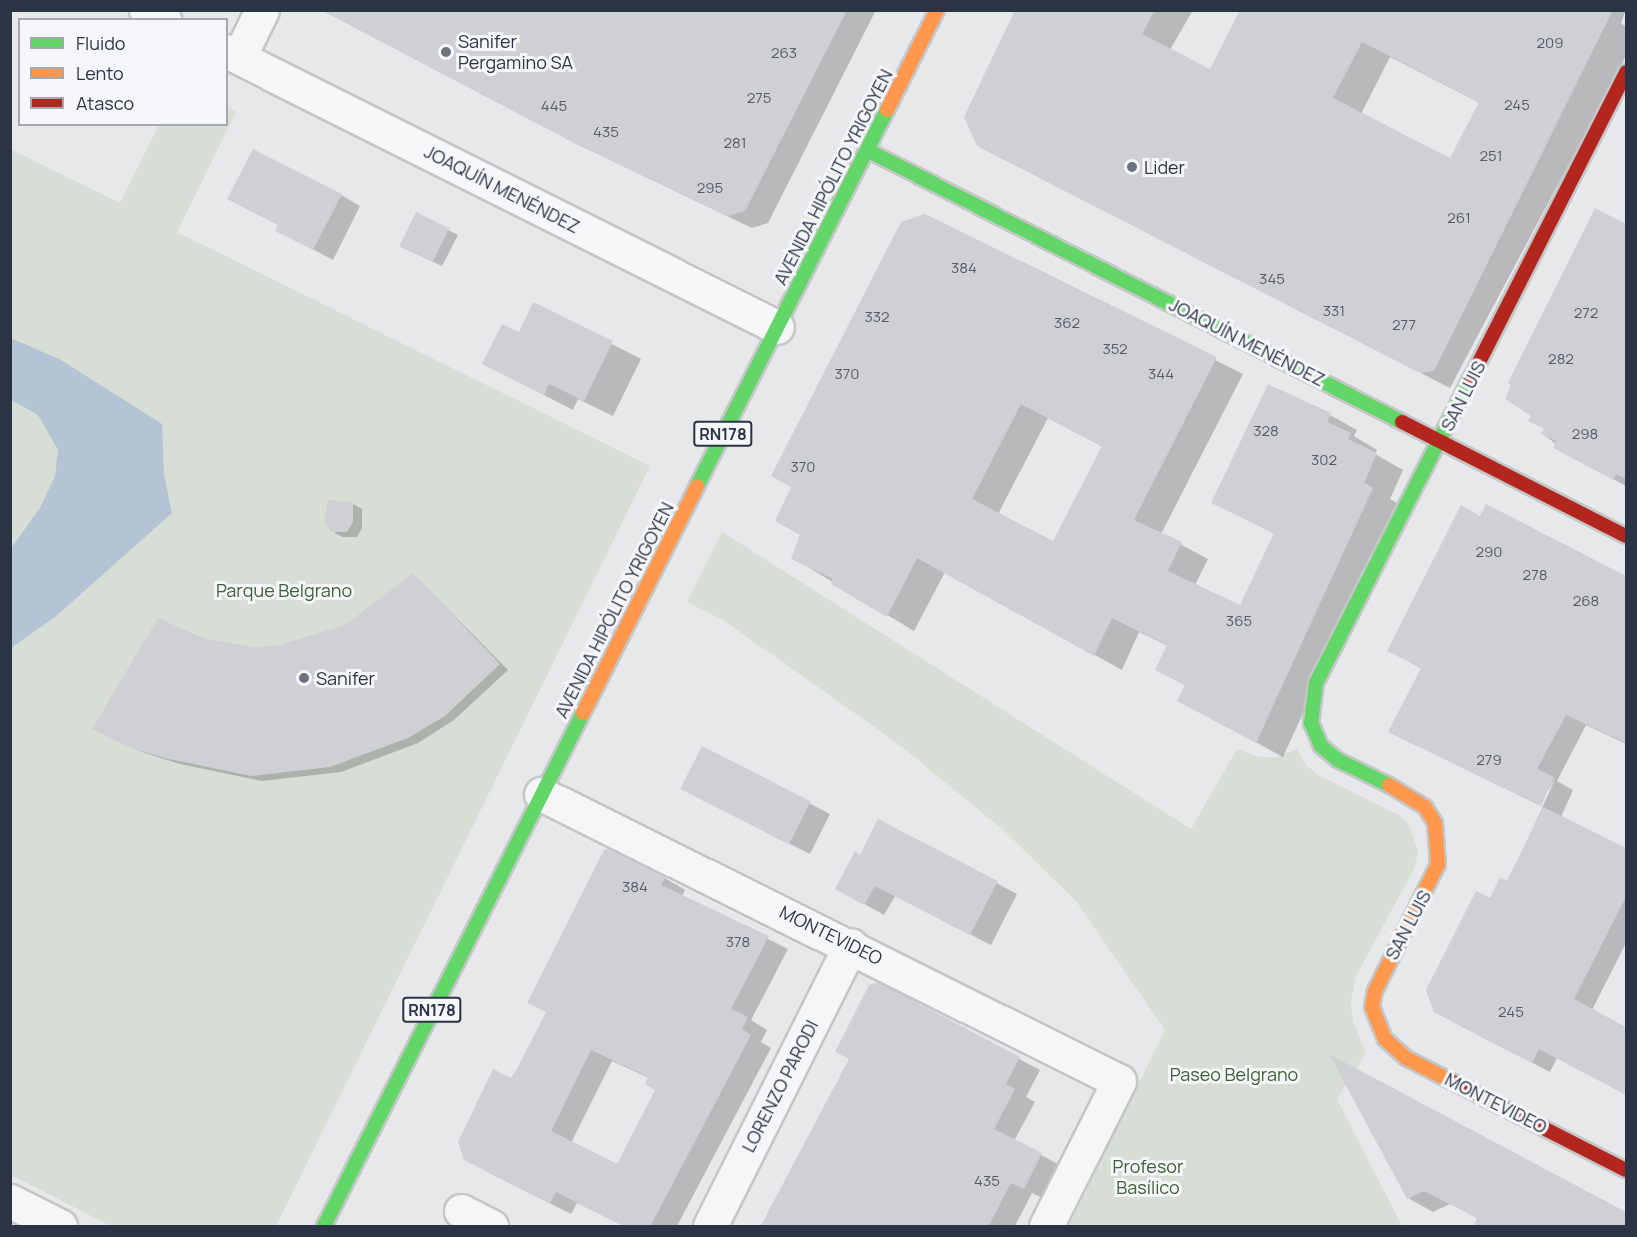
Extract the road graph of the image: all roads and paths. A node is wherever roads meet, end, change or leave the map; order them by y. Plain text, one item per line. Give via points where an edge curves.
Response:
1 (146, 10) edge
2 (262, 10) edge
3 (937, 10) edge
4 (160, 18) edge
5 (233, 54) edge
6 (1626, 72) edge
7 (867, 150) junction
8 (777, 327) junction
9 (1441, 440) junction
10 (1626, 536) edge
11 (541, 794) junction
12 (850, 945) junction
13 (1376, 1025) joint
14 (1626, 1170) edge
15 (10, 1201) edge
16 (461, 1211) dead end
17 (60, 1227) edge
18 (324, 1227) edge
19 (491, 1227) edge
20 (710, 1227) edge
21 (1046, 1227) edge

1 - 4 street
2 - 5 street
3 - 7 street, AVENIDA HIPÓLITO YRIGOYEN / RN178
5 - 8 street, JOAQUÍN MENÉNDEZ
6 - 9 street, SAN LUIS
7 - 8 street, AVENIDA HIPÓLITO YRIGOYEN / RN178
7 - 9 street, JOAQUÍN MENÉNDEZ
8 - 11 street, AVENIDA HIPÓLITO YRIGOYEN / RN178
9 - 10 street, JOAQUÍN MENÉNDEZ
9 - 13 street, SAN LUIS via 1316,684 1311,723 1321,746 1338,760 1408,794 1425,807 1435,824 1438,864 1381,976 1372,1007
11 - 12 street, MONTEVIDEO
11 - 18 street, AVENIDA HIPÓLITO YRIGOYEN / RN178
12 - 20 street, LORENZO PARODI
12 - 21 street, MONTEVIDEO via 1119,1082
13 - 14 street, MONTEVIDEO via 1384,1039 1406,1058
15 - 17 street
16 - 19 street

